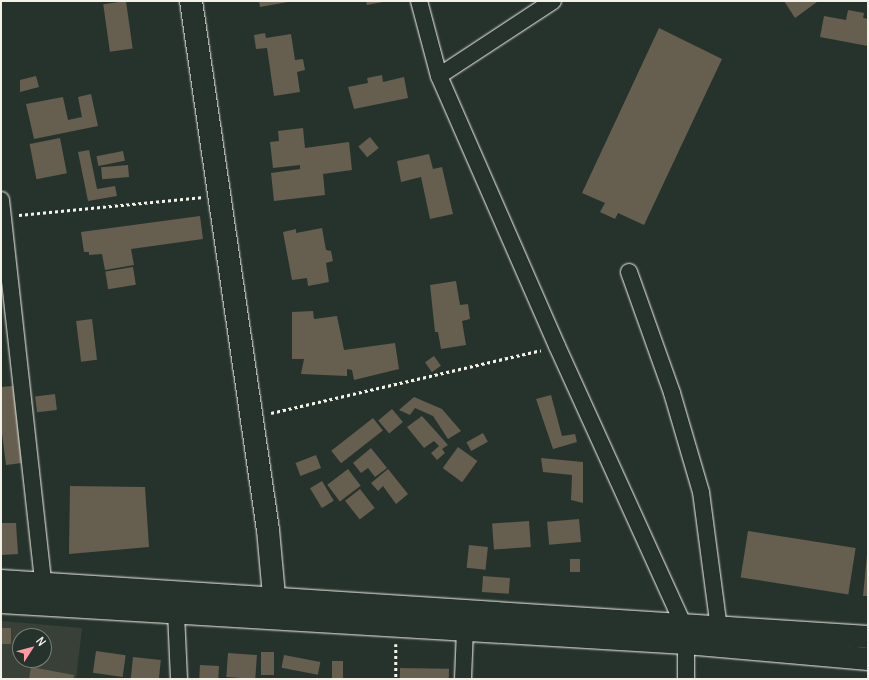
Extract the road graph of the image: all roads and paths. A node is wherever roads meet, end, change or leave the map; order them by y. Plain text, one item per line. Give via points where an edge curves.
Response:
1 (191, 1) edge
2 (418, 1) edge
3 (553, 1) edge
4 (439, 76) junction
5 (219, 195) junction
6 (1, 200) edge
7 (3, 216) junction
8 (629, 272) dead end
9 (557, 346) junction
10 (252, 417) junction
11 (1, 581) edge
12 (43, 583) junction
13 (1, 602) edge
14 (276, 609) junction
15 (176, 613) junction
16 (396, 626) junction
17 (719, 628) junction
18 (465, 630) junction
19 (685, 635) junction
20 (868, 637) edge
21 (868, 658) edge
22 (179, 679) edge
23 (396, 679) edge
24 (464, 679) edge
25 (686, 679) edge

1 - 5 main road
2 - 4 street
3 - 4 street
4 - 9 street
5 - 7 path
5 - 10 main road
6 - 7 street
7 - 12 street
8 - 17 street via 672,394 701,492
9 - 10 path
9 - 19 street
10 - 14 main road
11 - 12 main road
12 - 14 main road
13 - 15 main road
14 - 15 main road
14 - 16 main road
14 - 19 main road
15 - 22 street
16 - 18 main road
16 - 23 path
17 - 19 main road
17 - 20 main road
18 - 19 main road
18 - 24 street
19 - 21 main road
19 - 25 street

